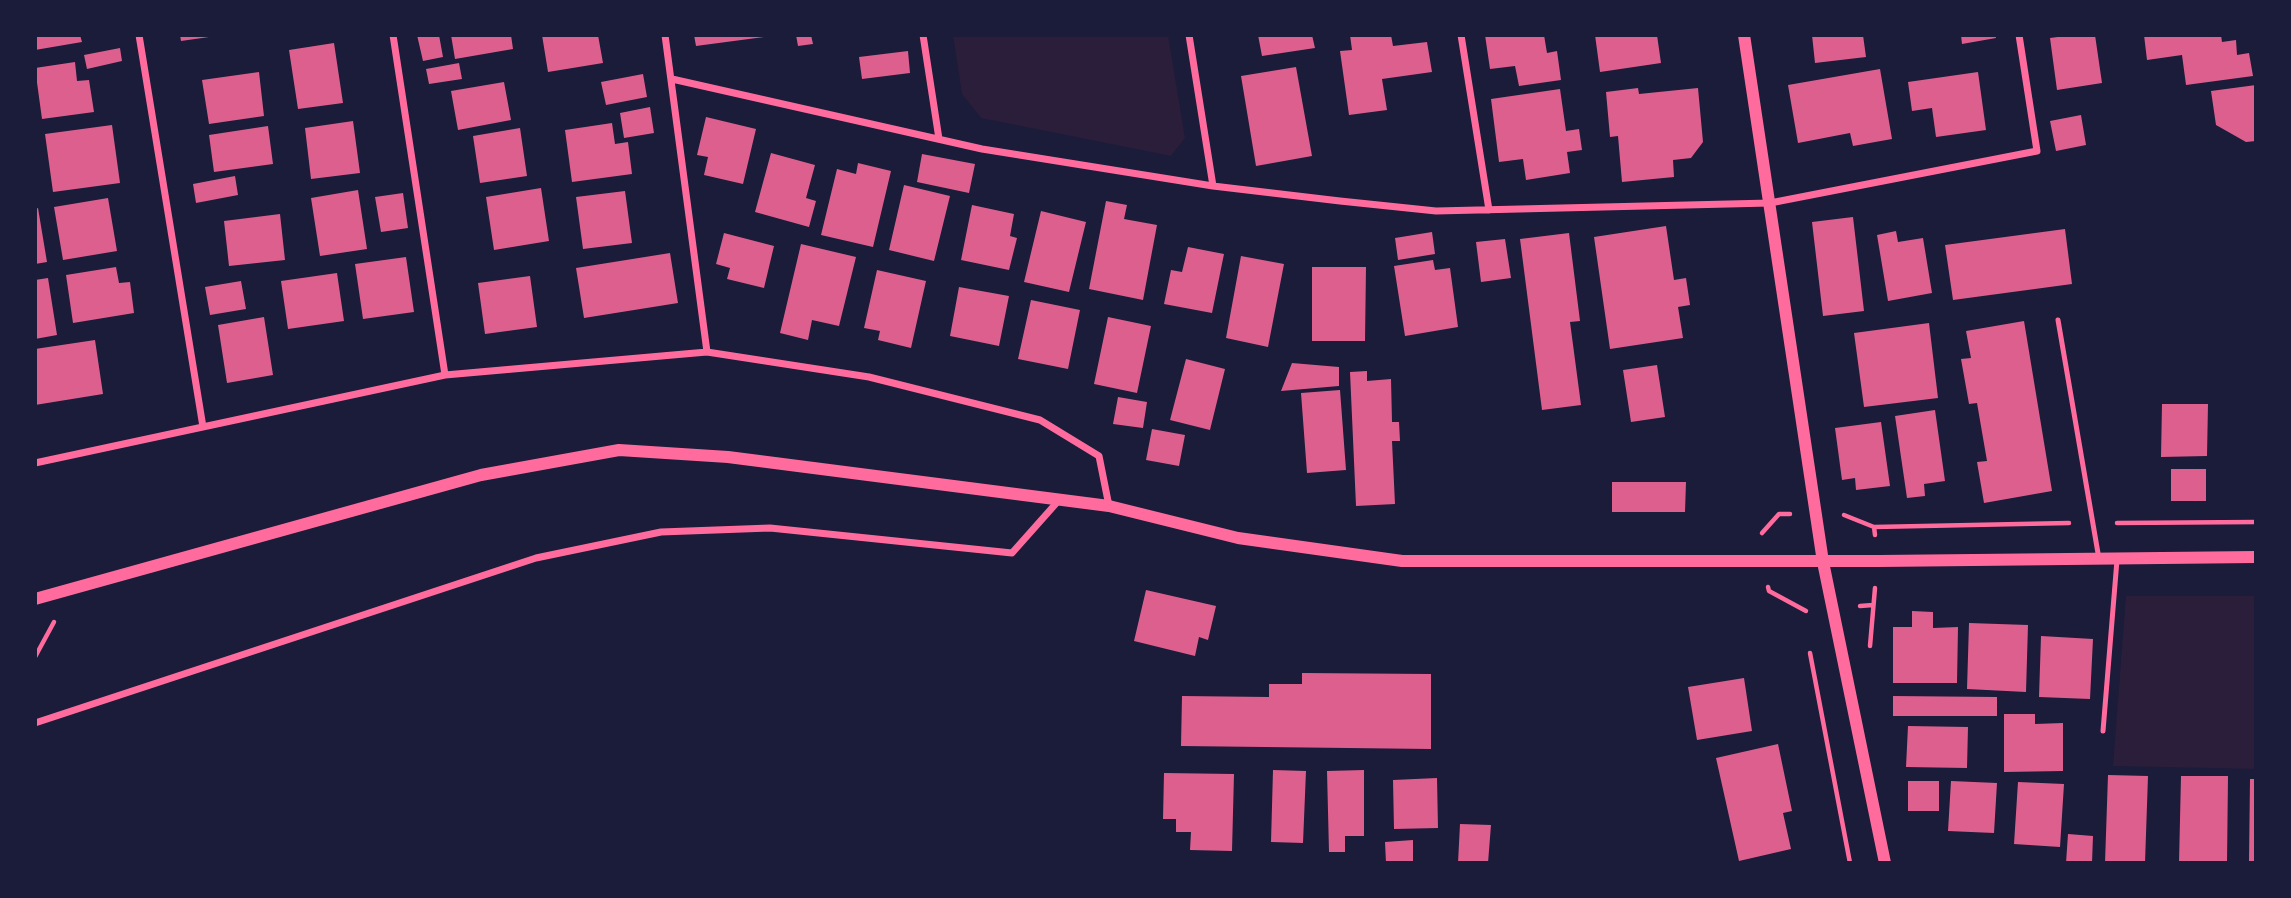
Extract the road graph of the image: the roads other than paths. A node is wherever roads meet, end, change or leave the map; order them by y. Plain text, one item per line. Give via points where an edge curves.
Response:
1 (139, 35) edge
2 (393, 35) edge
3 (665, 35) edge
4 (923, 35) edge
5 (1189, 35) edge
6 (1461, 35) edge
7 (1744, 35) edge
8 (2019, 35) edge
9 (672, 79) junction
10 (939, 139) junction
11 (1213, 186) junction
12 (1770, 203) junction
13 (1489, 210) junction
14 (2058, 320) dead end
15 (706, 352) junction
16 (445, 375) junction
17 (203, 427) junction
18 (35, 463) edge
19 (1060, 499) junction
20 (1109, 506) junction
21 (2256, 558) edge
22 (2099, 559) junction
23 (2117, 559) junction
24 (1823, 562) junction
25 (35, 599) edge
26 (35, 723) edge
27 (2103, 731) dead end
28 (1885, 863) edge

1 - 17 street
2 - 16 street
3 - 9 street
4 - 10 street
5 - 11 street
6 - 13 street
7 - 12 street
8 - 12 street via 2037,151
9 - 10 street
9 - 15 street
10 - 11 street
11 - 13 street via 1436,211
12 - 13 street
12 - 24 street
14 - 22 lane
15 - 16 street
15 - 20 street via 869,377 1040,420 1099,456
16 - 17 street
17 - 18 street
19 - 20 street
19 - 25 street via 728,457 618,450 481,475
19 - 26 street via 1012,553 770,528 661,533 536,558
20 - 24 street via 1238,538 1402,561
21 - 23 street
22 - 23 street
22 - 24 street
23 - 27 lane
24 - 28 street

